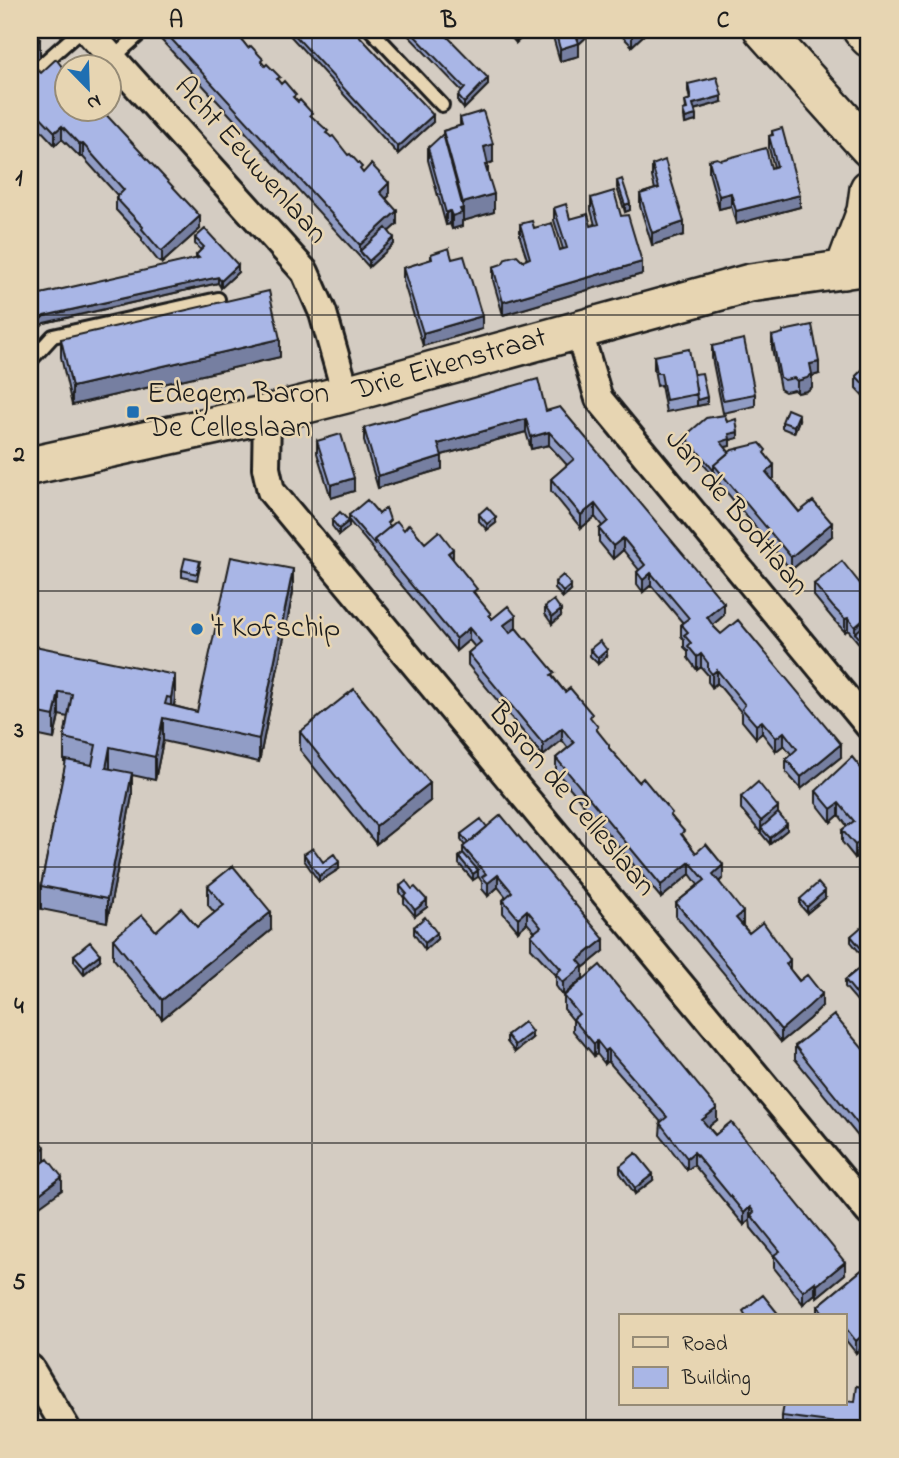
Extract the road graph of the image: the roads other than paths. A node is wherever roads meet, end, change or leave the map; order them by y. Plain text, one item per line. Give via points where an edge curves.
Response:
1 (81, 30) edge
2 (87, 30) edge
3 (144, 30) edge
4 (371, 30) edge
5 (763, 30) edge
6 (862, 30) edge
7 (869, 38) edge
8 (107, 52) edge
9 (120, 52) edge
10 (122, 68) edge
11 (30, 75) edge
12 (442, 105) dead end
13 (869, 148) edge
14 (869, 189) edge
15 (857, 268) edge
16 (218, 299) dead end
17 (578, 329) junction
18 (30, 361) edge
19 (346, 394) junction
20 (267, 414) junction
21 (30, 466) edge
22 (869, 726) edge
23 (869, 1212) edge
24 (30, 1367) edge
25 (66, 1428) edge

1 - 11 lane
2 - 8 street, Acht Eeuwenlaan
3 - 9 lane
4 - 12 lane
5 - 13 street
6 - 7 street
10 - 19 street, Acht Eeuwenlaan via 305,272 323,313
14 - 15 street
15 - 17 street, Drie Eikenstraat via 750,283
16 - 18 lane via 53,336
17 - 19 street, Drie Eikenstraat
17 - 22 street, Jan de Bodtlaan via 598,399
19 - 20 street, Drie Eikenstraat
20 - 21 street, Drie Eikenstraat
20 - 23 street, Baron de Celleslaan via 266,468 271,491
24 - 25 street

